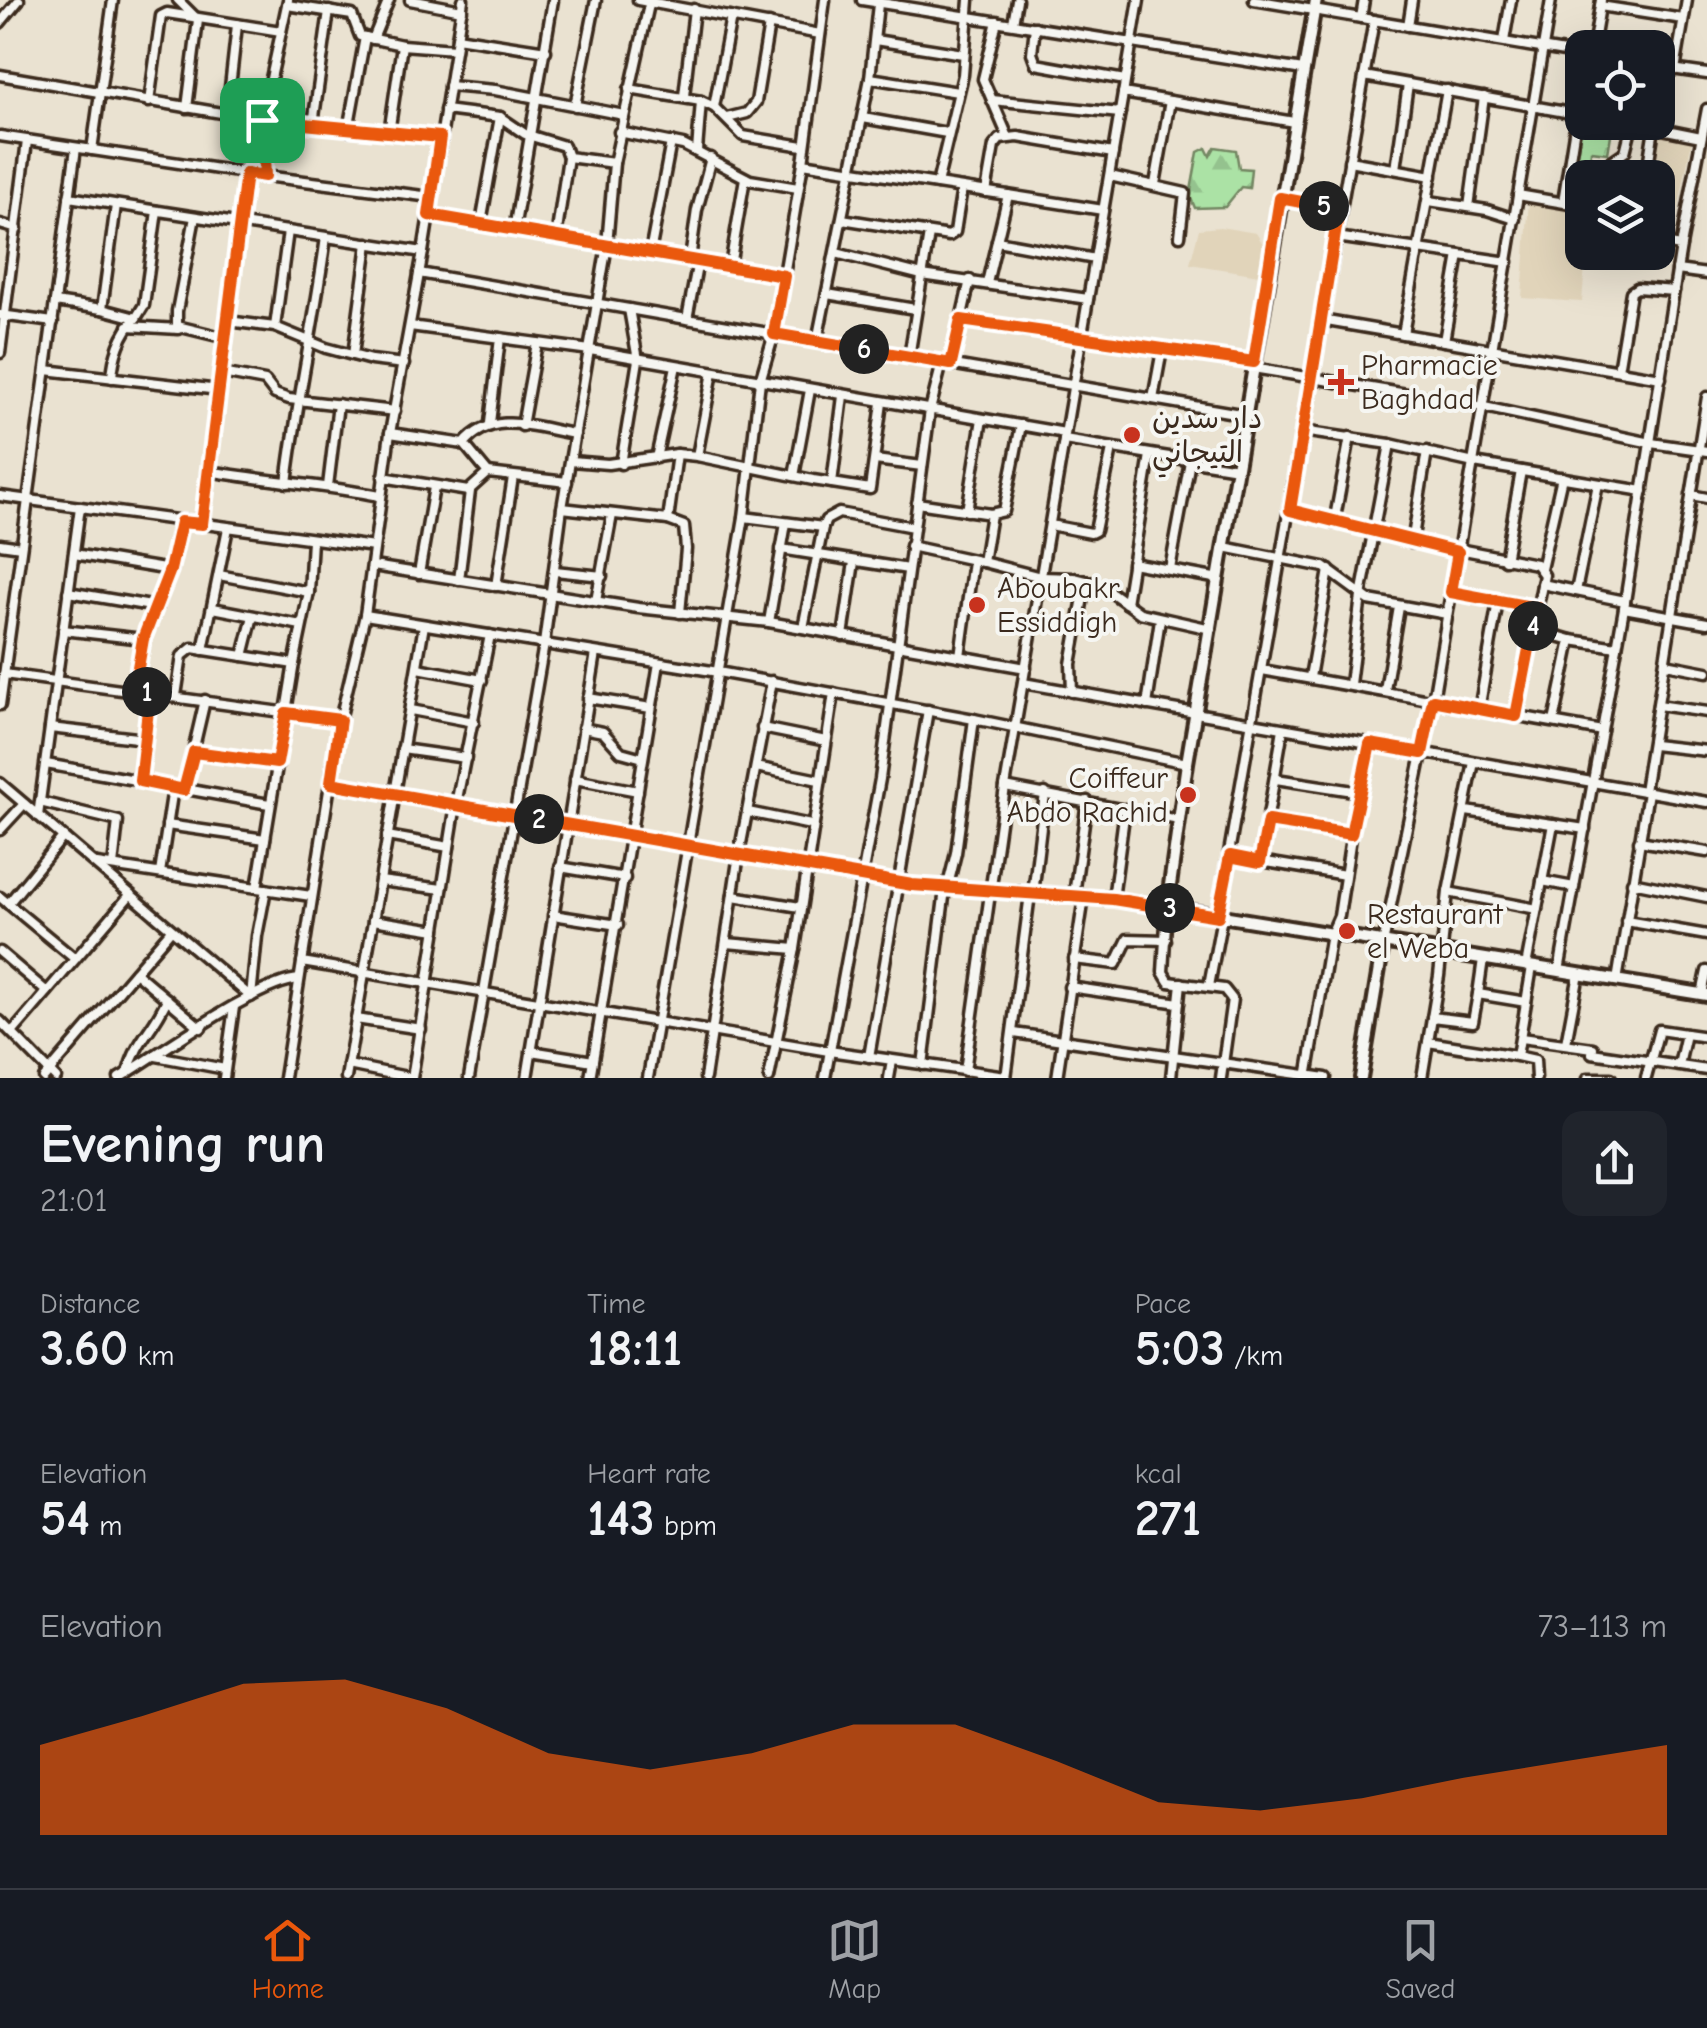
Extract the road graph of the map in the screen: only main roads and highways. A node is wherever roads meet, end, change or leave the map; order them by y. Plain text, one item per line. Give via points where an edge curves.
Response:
1 (1315, 5) edge
2 (1383, 944) junction
3 (1705, 994) edge
4 (1361, 1078) edge

1 - 2 main road via 1167,907
2 - 3 main road
2 - 4 main road

